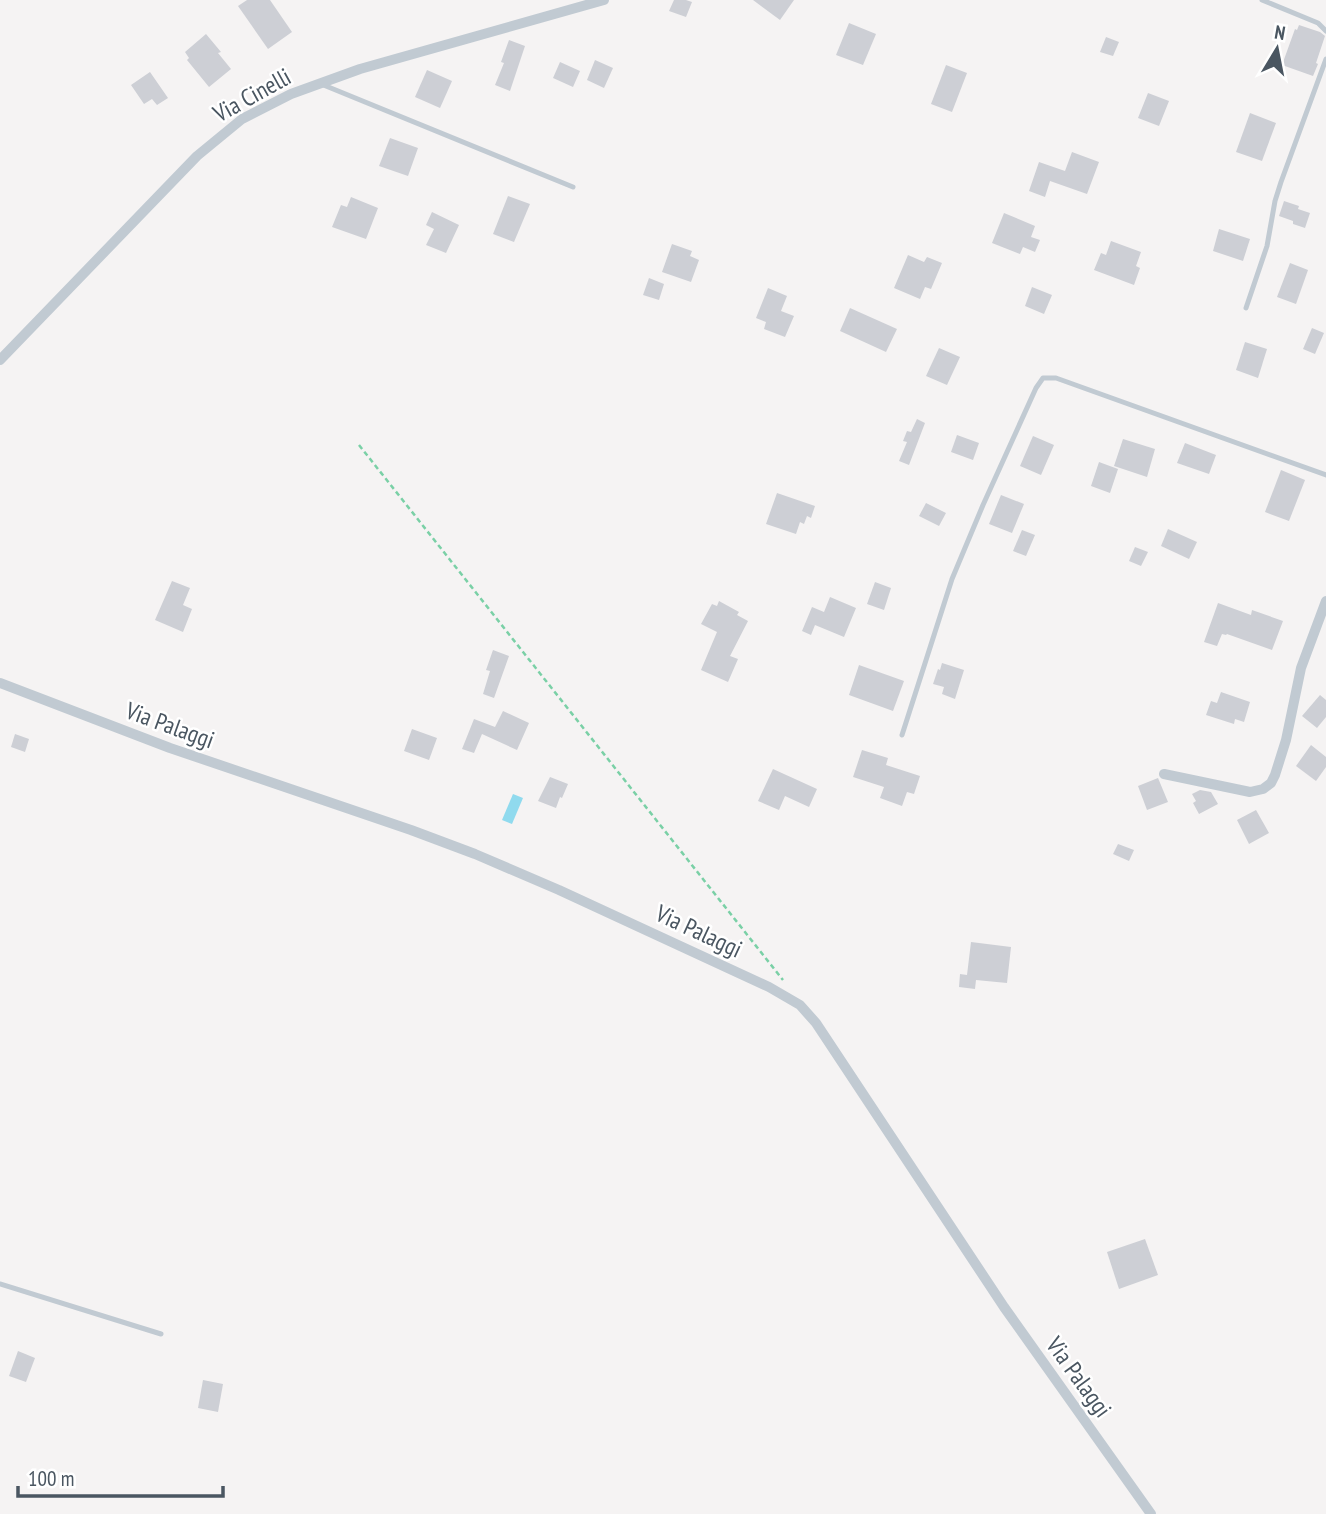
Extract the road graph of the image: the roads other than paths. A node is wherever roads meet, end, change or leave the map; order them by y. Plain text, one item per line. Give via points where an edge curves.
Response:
1 (604, 0) edge
2 (1262, 0) edge
3 (1326, 31) edge
4 (1326, 59) edge
5 (318, 83) junction
6 (573, 187) dead end
7 (1246, 307) dead end
8 (0, 360) edge
9 (1326, 475) edge
10 (1326, 601) edge
11 (0, 682) edge
12 (902, 735) dead end
13 (1164, 774) dead end
14 (0, 1284) edge
15 (161, 1334) dead end
16 (1151, 1514) edge

1 - 5 street, Via Cinelli
2 - 3 lane via 1318,23
4 - 7 lane via 1276,196 1267,246
5 - 6 lane
5 - 8 street, Via Cinelli via 253,112 218,137
9 - 12 lane via 1056,378 1044,378 957,566
10 - 13 street via 1301,668 1286,740 1271,783 1250,792
11 - 16 street, Via Palaggi via 170,748 492,861 800,1005 1004,1307
14 - 15 lane

